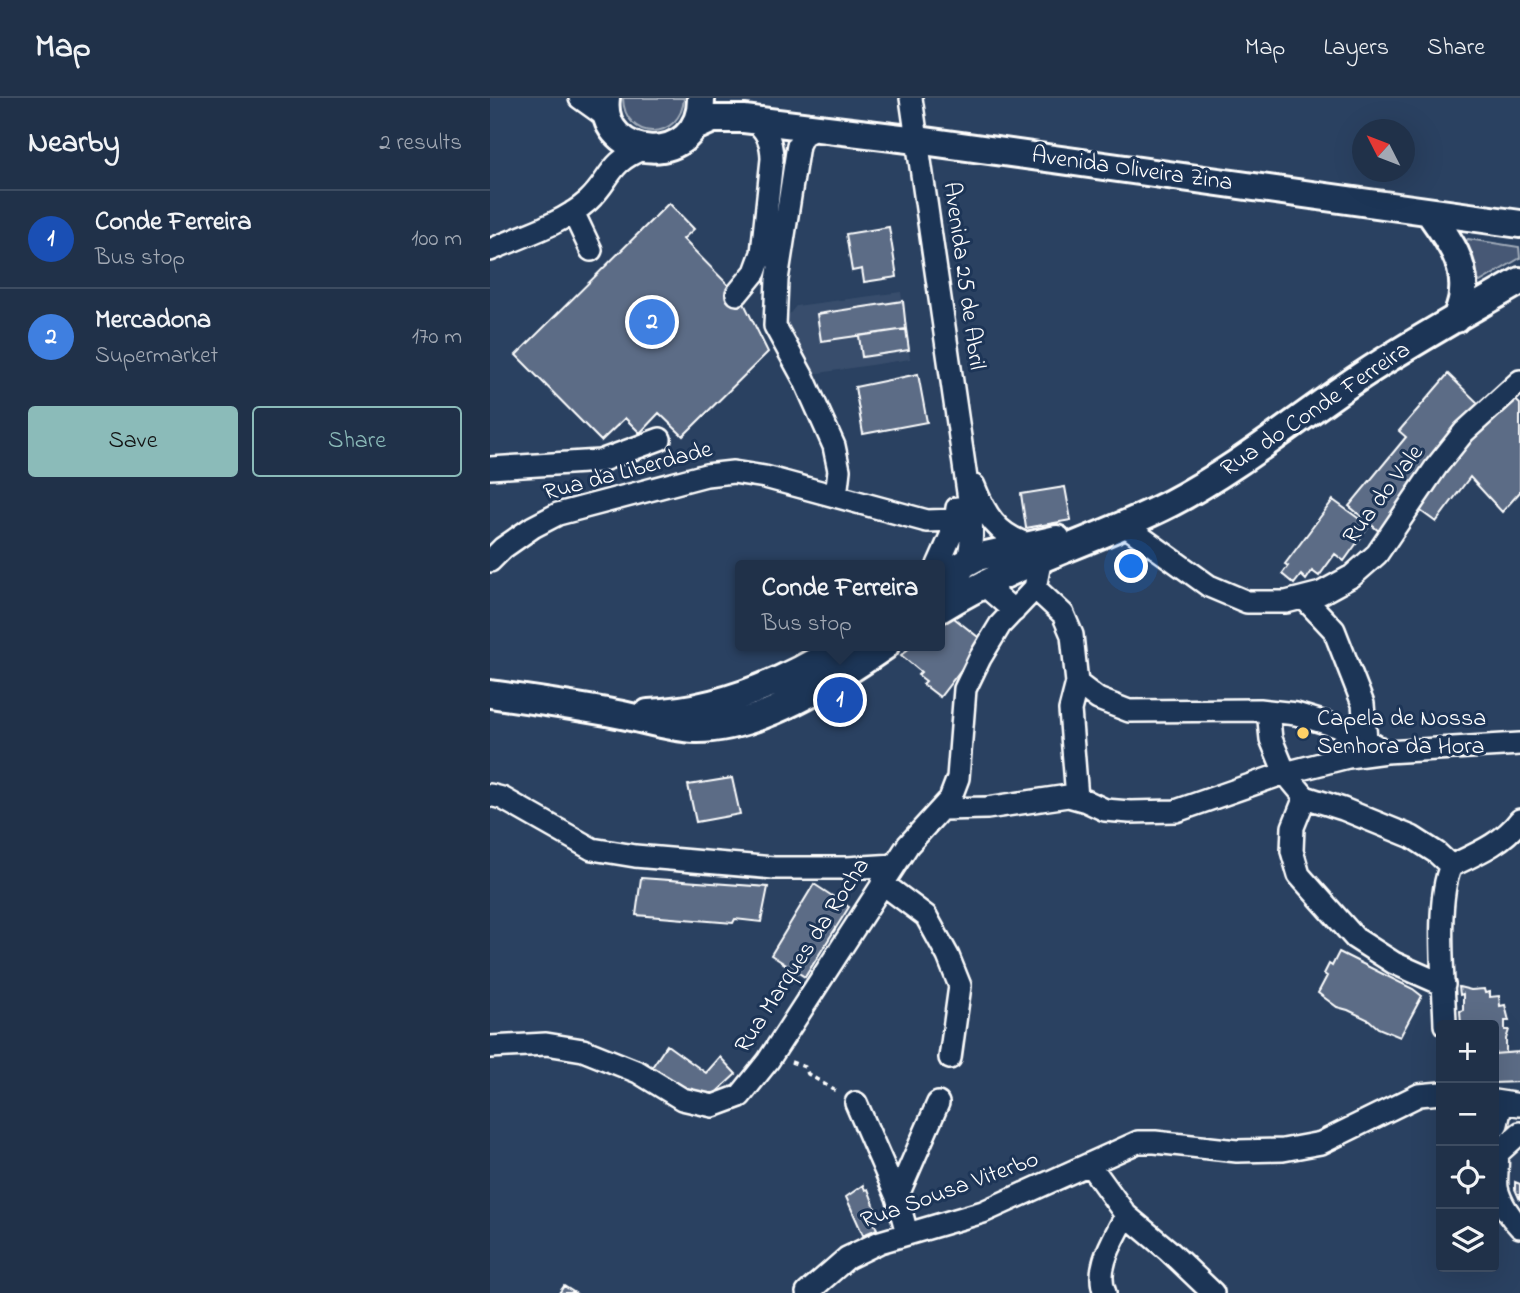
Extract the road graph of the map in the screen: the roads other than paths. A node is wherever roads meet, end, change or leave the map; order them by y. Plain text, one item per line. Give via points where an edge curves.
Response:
1 (580, 98) edge
2 (701, 98) edge
3 (709, 98) edge
4 (911, 98) edge
5 (610, 116) edge
6 (748, 119) junction
7 (694, 128) junction
8 (816, 128) junction
9 (917, 139) junction
10 (643, 149) junction
11 (605, 178) junction
12 (573, 212) junction
13 (1429, 212) junction
14 (1520, 224) edge
15 (490, 250) edge
16 (591, 250) dead end
17 (1520, 281) edge
18 (737, 294) dead end
19 (1457, 319) junction
20 (1520, 382) edge
21 (660, 439) dead end
22 (964, 461) junction
23 (490, 468) edge
24 (836, 496) junction
25 (955, 520) junction
26 (1115, 527) junction
27 (1034, 551) junction
28 (940, 560) edge
29 (490, 561) edge
30 (975, 573) junction
31 (945, 576) edge
32 (1035, 587) junction
33 (945, 591) edge
34 (1304, 598) junction
35 (945, 604) edge
36 (1014, 611) junction
37 (834, 651) edge
38 (860, 651) edge
39 (877, 651) edge
40 (1077, 683) junction
41 (490, 694) edge
42 (1264, 710) junction
43 (770, 711) junction
44 (618, 714) junction
45 (1366, 740) junction
46 (1520, 744) edge
47 (1387, 752) junction
48 (1285, 773) junction
49 (490, 795) edge
50 (1305, 797) junction
51 (1077, 799) junction
52 (942, 809) junction
53 (1520, 820) edge
54 (895, 865) junction
55 (1451, 866) junction
56 (882, 883) junction
57 (1444, 985) junction
58 (1445, 1020) edge
59 (490, 1047) edge
60 (950, 1058) dead end
61 (1436, 1093) edge
62 (856, 1103) road end
63 (938, 1103) dead end
64 (1499, 1103) edge
65 (1520, 1105) edge
66 (1520, 1133) edge
67 (1499, 1146) edge
68 (1090, 1165) junction
69 (1499, 1193) edge
70 (897, 1197) junction
71 (1126, 1215) junction
72 (1520, 1227) edge
73 (907, 1233) junction
74 (807, 1293) edge
75 (1105, 1293) edge
76 (1213, 1293) edge

1 - 5 street
2 - 7 main road
3 - 6 main road, Avenida Oliveira Zina
4 - 9 street, Avenida 25 de Abril
5 - 10 main road via 628,143
5 - 11 street via 616,149
6 - 7 main road, Avenida Oliveira Zina via 713,119
6 - 8 main road, Avenida Oliveira Zina
6 - 18 street via 762,126 772,159 762,253 755,272
7 - 10 main road, Avenida Oliveira Zina via 674,145
8 - 9 main road, Avenida Oliveira Zina
8 - 24 street via 803,135 798,145 774,314 775,326 834,446 839,470
9 - 13 main road, Avenida Oliveira Zina
9 - 22 street, Avenida 25 de Abril
10 - 11 street via 622,159
11 - 12 street
12 - 15 street
12 - 16 street
13 - 14 main road, Avenida Oliveira Zina
13 - 19 main road via 1461,265 1464,292
17 - 19 main road, Rua do Conde Ferreira
19 - 26 main road, Rua do Conde Ferreira via 1362,375 1209,480 1171,503
20 - 34 street, Rua do Vale via 1464,432 1377,554 1352,576
21 - 23 street via 600,461
22 - 25 street, Avenida 25 de Abril
22 - 27 street, Avenida 25 de Abril via 999,530
22 - 30 street, Avenida 25 de Abril
24 - 25 street, Rua da Liberdade via 928,521
24 - 29 street, Rua da Liberdade via 765,477 733,472 706,475 558,514 533,527
25 - 28 street, Avenida 25 de Abril
26 - 27 main road, Rua do Conde Ferreira
26 - 34 street, Rua do Vale via 1209,586 1247,602
27 - 30 main road, Rua do Conde Ferreira
27 - 32 street, Rua Marques da Rocha
30 - 31 main road, Rua do Conde Ferreira
30 - 33 street, Rua do Conde Ferreira via 958,579
30 - 35 main road, Rua do Conde Ferreira
30 - 36 street
32 - 36 street, Rua Marques da Rocha
32 - 40 street via 1063,614 1072,635
34 - 45 street via 1334,630 1363,704
36 - 52 street, Rua Marques da Rocha via 979,658 965,690 958,778
37 - 44 main road via 754,692 665,713
38 - 43 street via 797,688
39 - 43 main road via 813,692
40 - 42 street via 1098,699 1129,711
40 - 51 street via 1070,710
41 - 44 main road
42 - 45 street via 1296,713
42 - 48 street
43 - 44 main road via 698,729
45 - 47 street
46 - 47 street
47 - 48 street
48 - 50 street
48 - 51 street via 1176,811 1105,810
49 - 54 street via 592,849 774,868
50 - 55 street via 1412,837
50 - 57 street via 1293,827 1292,851 1299,875 1354,938 1394,963
51 - 52 street via 1068,796 987,808
52 - 54 street, Rua Marques da Rocha
53 - 55 street via 1485,850
54 - 56 street, Rua Marques da Rocha
55 - 57 street via 1444,891
56 - 59 street, Rua Marques da Rocha via 773,1054 740,1096 713,1106 682,1100 638,1072 583,1050 546,1044
56 - 60 street via 926,916 960,986
57 - 58 street
61 - 68 street, Rua Sousa Viterbo via 1419,1095 1321,1143 1237,1152 1138,1142
62 - 70 street
63 - 70 street
64 - 65 street
66 - 67 street
68 - 71 street
68 - 73 street, Rua Sousa Viterbo via 983,1212
69 - 72 street
70 - 73 street
71 - 75 street via 1101,1268
71 - 76 street
73 - 74 street, Rua Sousa Viterbo via 847,1258

